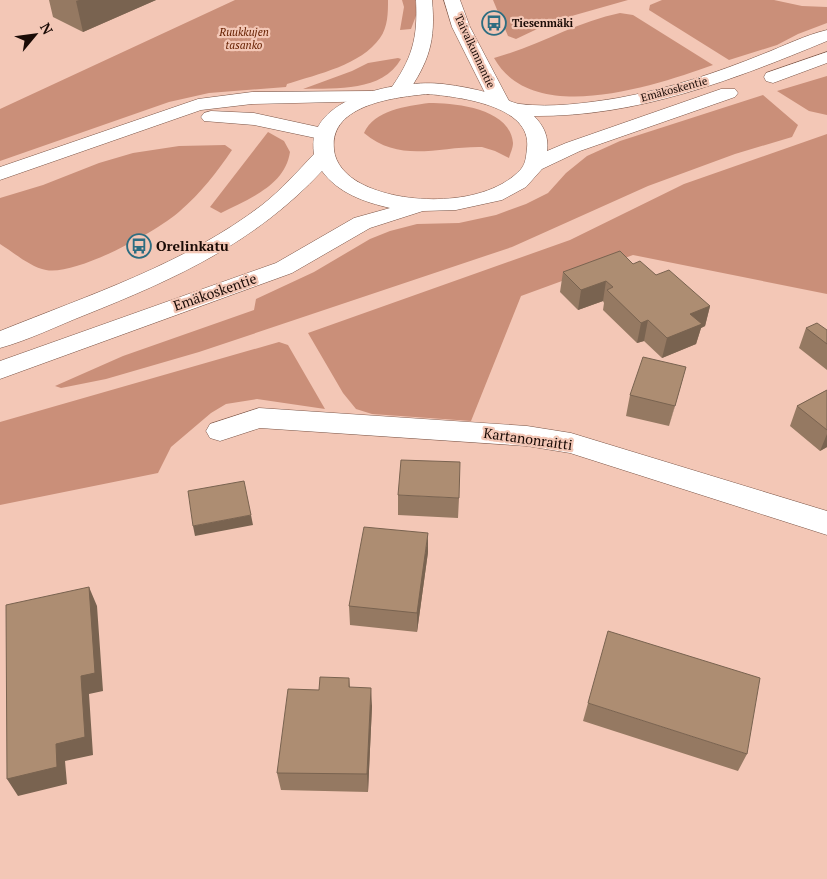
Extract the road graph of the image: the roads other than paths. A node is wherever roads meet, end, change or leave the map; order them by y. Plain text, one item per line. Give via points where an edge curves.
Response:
1 (424, 0) edge
2 (452, 0) edge
3 (827, 35) edge
4 (827, 57) edge
5 (399, 91) junction
6 (372, 97) junction
7 (507, 105) junction
8 (162, 119) junction
9 (325, 145) junction
10 (535, 165) junction
11 (0, 174) edge
12 (424, 206) junction
13 (0, 340) edge
14 (0, 370) edge
15 (220, 431) dead end
16 (827, 523) edge

1 - 5 main road via 426,37 413,73
2 - 7 main road, Taivalkunnantie via 464,34
3 - 7 main road, Emäkoskentie via 754,65 633,100 577,109
4 - 10 main road, Emäkoskentie via 573,147
5 - 6 main road
5 - 7 main road via 428,88 458,90
6 - 8 main road via 222,100
6 - 9 main road via 342,113
7 - 10 main road via 528,122 537,135 540,150
8 - 9 main road via 232,116
8 - 11 main road
9 - 12 main road via 336,174 358,190 388,201
9 - 13 main road via 266,213 214,247
10 - 12 main road via 524,179 481,200
12 - 14 main road, Emäkoskentie via 362,223 284,268
15 - 16 main road, Kartanonraitti via 259,418 527,436 571,443

